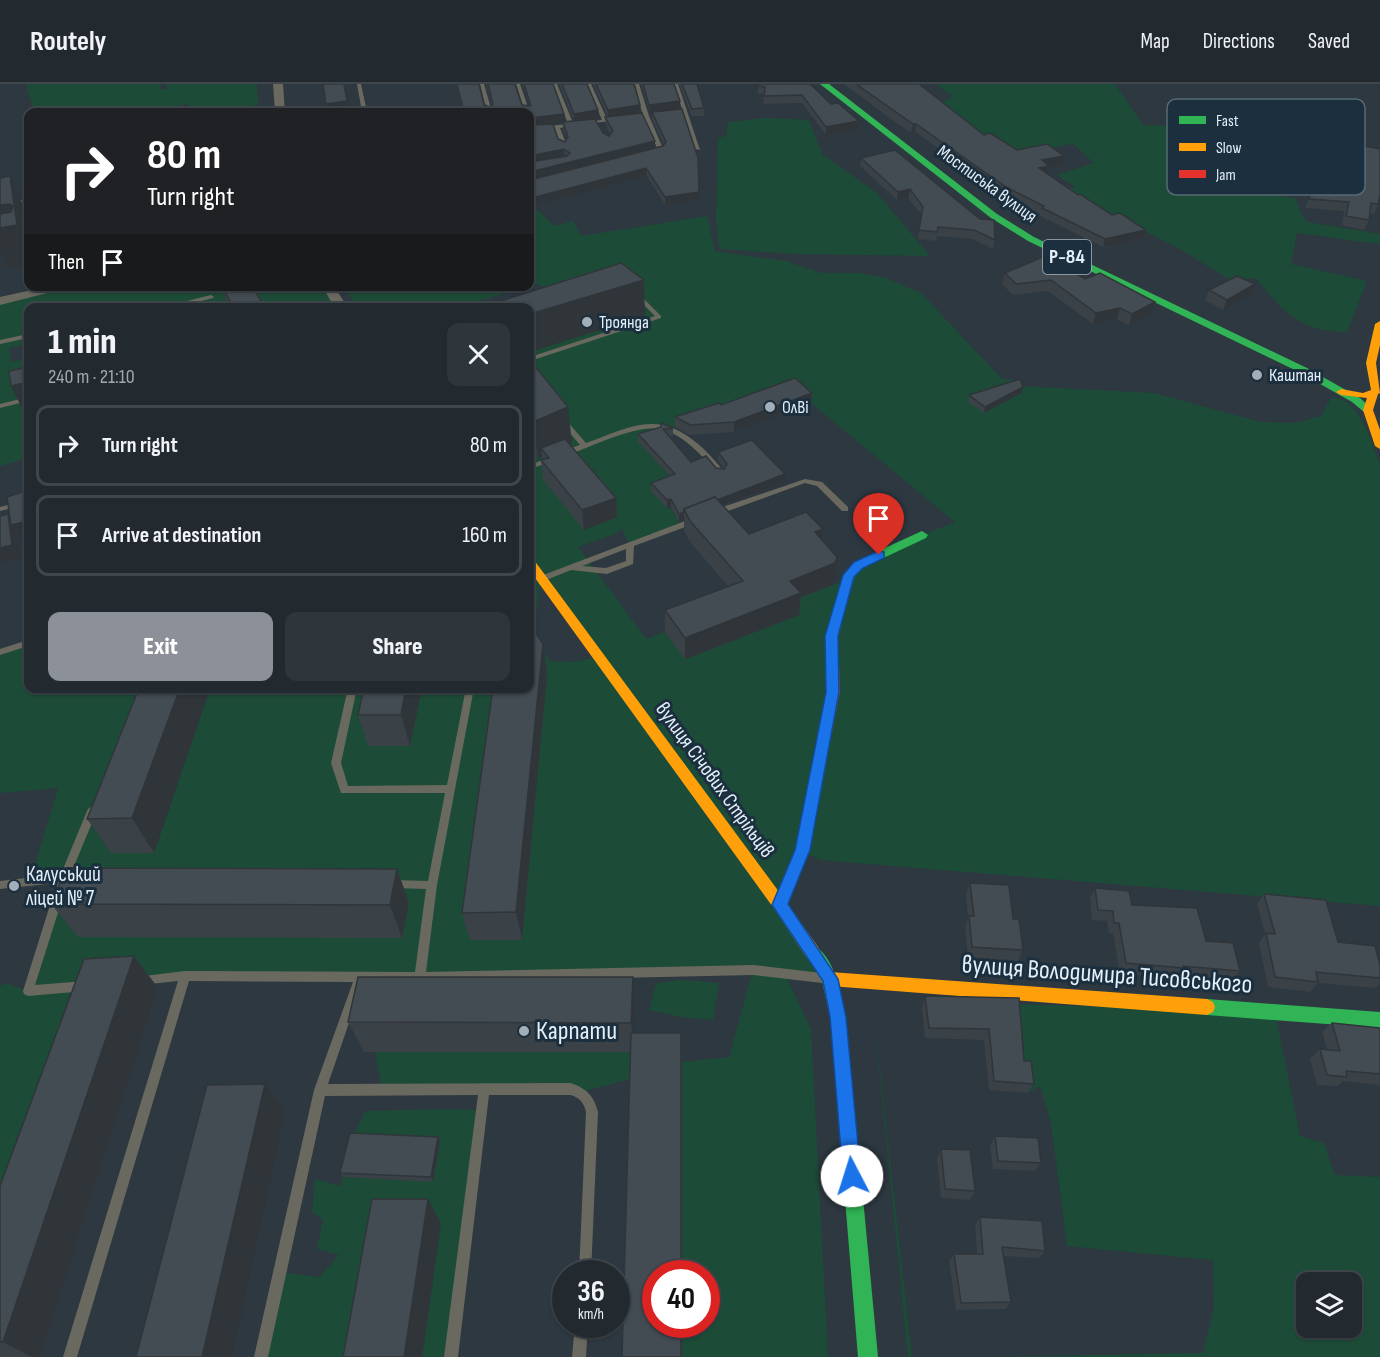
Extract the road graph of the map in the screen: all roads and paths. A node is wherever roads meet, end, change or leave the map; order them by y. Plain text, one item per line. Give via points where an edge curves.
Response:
1 (278, 84) edge
2 (359, 84) edge
3 (482, 84) edge
4 (518, 84) edge
5 (555, 84) edge
6 (589, 84) edge
7 (637, 84) edge
8 (676, 84) edge
9 (824, 84) edge
10 (280, 108) edge
11 (364, 108) edge
12 (489, 108) edge
13 (527, 108) edge
14 (686, 111) junction
15 (676, 113) edge
16 (656, 115) edge
17 (646, 116) junction
18 (636, 117) edge
19 (626, 118) edge
20 (602, 121) junction
21 (571, 125) junction
22 (557, 126) junction
23 (534, 127) edge
24 (603, 131) edge
25 (564, 146) edge
26 (698, 149) edge
27 (650, 154) edge
28 (0, 200) edge
29 (24, 203) edge
30 (628, 287) edge
31 (42, 291) edge
32 (211, 297) dead end
33 (0, 301) edge
34 (184, 303) edge
35 (1380, 324) edge
36 (24, 337) edge
37 (0, 342) edge
38 (534, 358) edge
39 (1303, 370) junction
40 (1374, 388) junction
41 (1338, 391) junction
42 (24, 400) edge
43 (0, 406) edge
44 (557, 413) edge
45 (1373, 415) edge
46 (585, 446) junction
47 (1380, 446) edge
48 (534, 465) edge
49 (721, 473) edge
50 (24, 503) edge
51 (845, 508) dead end
52 (0, 509) edge
53 (922, 535) dead end
54 (630, 545) junction
55 (570, 567) junction
56 (534, 569) edge
57 (541, 579) junction
58 (24, 645) edge
59 (0, 652) edge
60 (352, 693) edge
61 (469, 693) edge
62 (452, 789) junction
63 (94, 806) edge
64 (68, 879) junction
65 (386, 884) edge
66 (0, 885) edge
67 (432, 885) junction
68 (780, 905) junction
69 (185, 976) junction
70 (420, 976) junction
71 (360, 977) junction
72 (830, 979) junction
73 (133, 981) edge
74 (102, 984) edge
75 (1380, 1020) edge
76 (484, 1089) junction
77 (320, 1090) junction
78 (586, 1260) edge
79 (581, 1338) edge
80 (70, 1357) edge
81 (261, 1357) edge
82 (452, 1357) edge
83 (579, 1357) edge
84 (868, 1357) edge

1 - 10 street
2 - 11 lane
3 - 12 lane
4 - 13 lane
5 - 21 lane
6 - 20 lane
7 - 17 lane
8 - 14 lane
9 - 39 street, Мостиська вулиця / Р-84 via 994,216 1031,238
14 - 15 lane
14 - 26 lane
16 - 17 lane
17 - 18 lane
17 - 27 lane via 661,151
19 - 20 lane
20 - 21 lane
20 - 24 lane
21 - 22 lane
22 - 23 lane
22 - 25 lane
28 - 29 street
30 - 38 lane via 660,317
31 - 33 street
32 - 34 lane
35 - 40 street via 1362,368
36 - 37 lane
39 - 41 street, Мостиська вулиця / Р-84
39 - 41 street via 1335,374 1329,383
40 - 41 street via 1360,397
40 - 45 street
41 - 45 street, Мостиська вулиця
42 - 43 lane
44 - 46 lane
45 - 47 street
46 - 48 lane
46 - 49 lane via 659,426 698,446
50 - 52 lane
51 - 54 lane via 819,484 800,481
53 - 68 street via 858,565 849,575 832,636 833,692 802,850
54 - 55 lane
54 - 55 lane via 630,562 607,572
55 - 57 lane
56 - 57 street, вулиця Січових Стрільців
57 - 68 street, вулиця Січових Стрільців
58 - 59 lane
60 - 62 lane via 336,763 344,790
61 - 62 lane
62 - 67 lane
63 - 64 lane
64 - 66 lane
64 - 74 lane via 28,991
65 - 67 lane
67 - 70 lane
68 - 72 street, вулиця Січових Стрільців
69 - 71 lane
69 - 73 lane
69 - 80 lane
70 - 71 lane
70 - 72 lane via 753,970
71 - 77 lane
72 - 75 street, вулиця Володимира Тисовського
72 - 84 street, вулиця Січових Стрільців via 838,1017
76 - 77 lane
76 - 78 lane via 570,1089 582,1092 590,1101
76 - 82 lane
77 - 81 lane
79 - 83 lane

